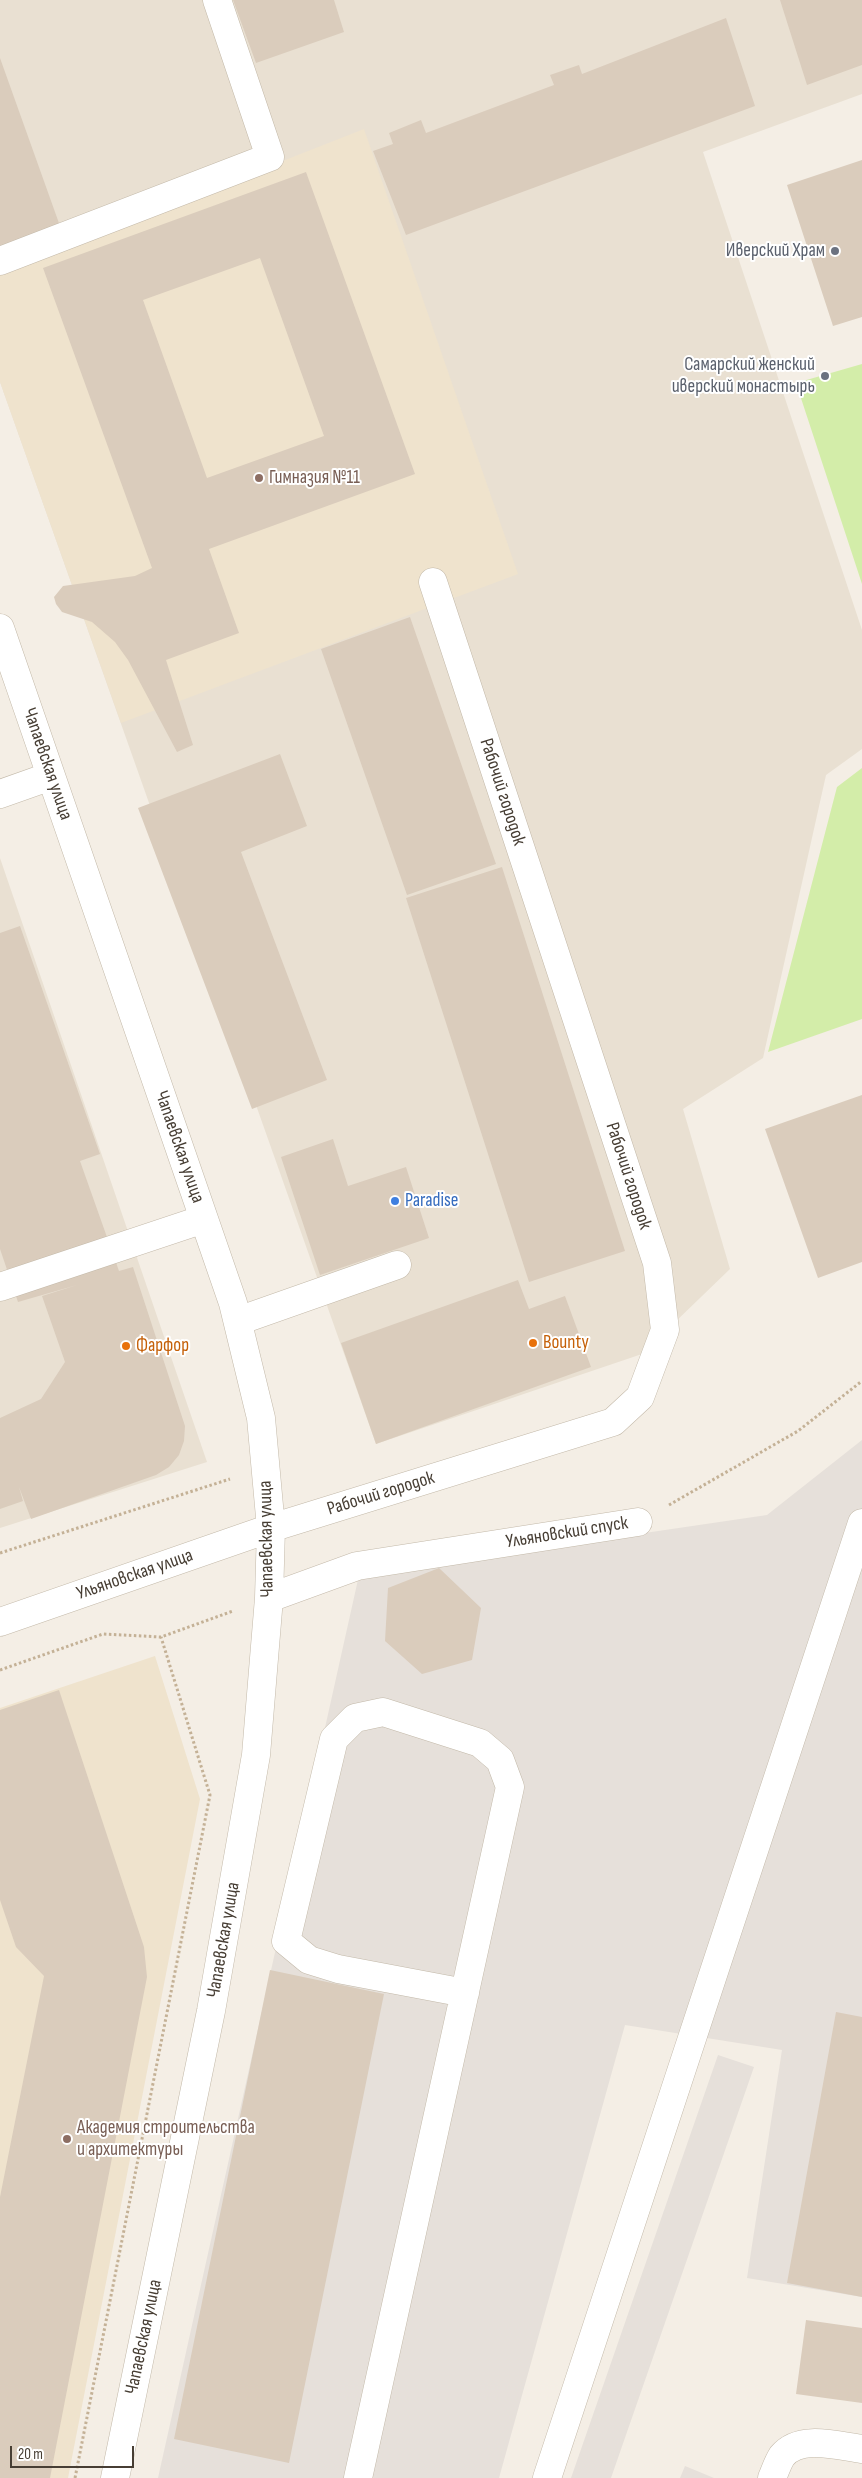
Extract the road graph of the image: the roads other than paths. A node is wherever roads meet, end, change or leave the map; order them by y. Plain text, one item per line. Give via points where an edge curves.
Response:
1 (217, 0) edge
2 (0, 261) edge
3 (433, 582) dead end
4 (0, 628) edge
5 (51, 776) junction
6 (0, 794) edge
7 (204, 1219) junction
8 (398, 1265) dead end
9 (0, 1287) edge
10 (238, 1321) junction
11 (638, 1522) road end
12 (862, 1523) edge
13 (271, 1528) junction
14 (269, 1598) junction
15 (0, 1622) edge
16 (465, 1993) junction
17 (862, 2450) edge
18 (115, 2478) edge
19 (358, 2478) edge
20 (547, 2478) edge
21 (772, 2478) edge

1 - 2 street via 270,157
3 - 13 street, Рабочий городок via 657,1263 665,1330 640,1397 613,1422
4 - 5 street, Чапаевская улица
5 - 6 street
5 - 7 street, Чапаевская улица
7 - 9 street
7 - 10 street, Чапаевская улица
8 - 10 street
10 - 13 street, Чапаевская улица via 261,1418
11 - 14 street, Ульяновский спуск via 357,1566
12 - 20 street
13 - 14 street, Чапаевская улица
13 - 15 street, Ульяновская улица
14 - 18 street, Чапаевская улица via 256,1756 211,2011
16 - 16 street via 338,1969 309,1960 286,1941 334,1740 355,1718 383,1712 480,1743 500,1760 510,1787
16 - 19 street
17 - 21 street via 812,2443 796,2446 782,2456

